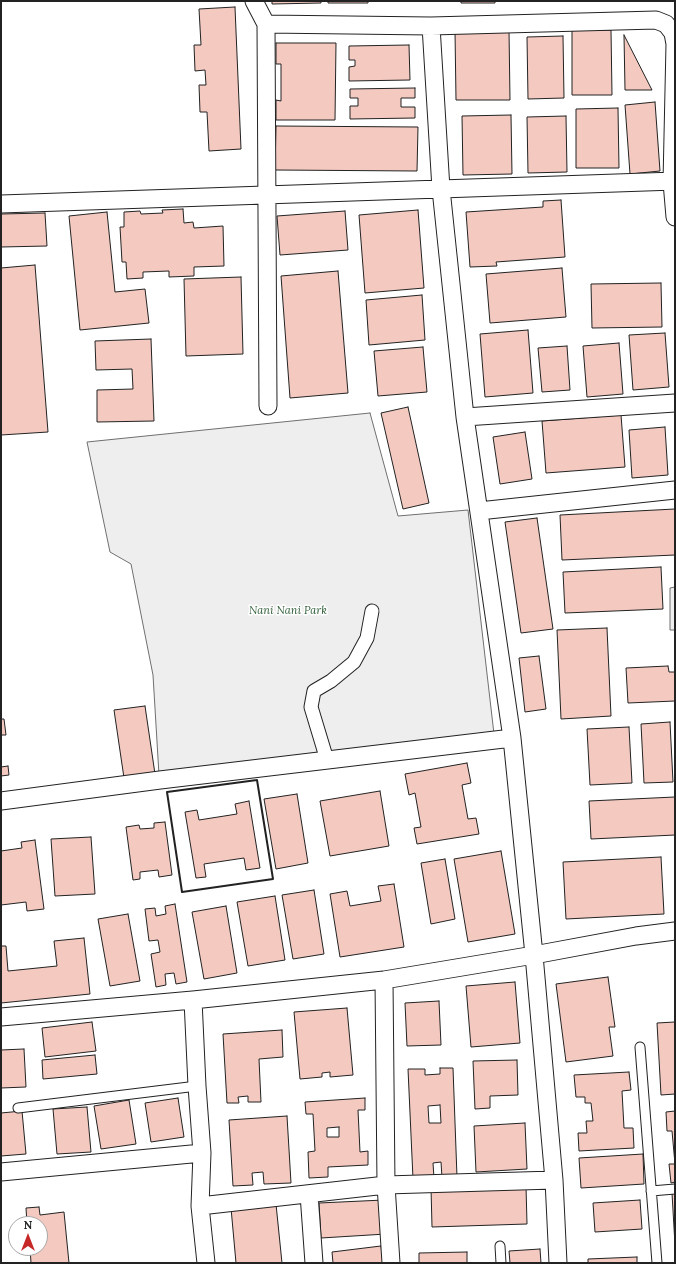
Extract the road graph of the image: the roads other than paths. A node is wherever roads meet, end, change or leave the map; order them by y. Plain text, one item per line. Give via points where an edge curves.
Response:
1 (254, 1) edge
2 (266, 24) junction
3 (431, 26) junction
4 (674, 182) edge
5 (441, 189) junction
6 (267, 195) junction
7 (1, 204) edge
8 (675, 217) edge
9 (675, 403) edge
10 (268, 406) dead end
11 (465, 417) junction
12 (675, 490) edge
13 (479, 511) junction
14 (372, 611) dead end
15 (512, 738) junction
16 (327, 760) junction
17 (1, 801) edge
18 (675, 931) edge
19 (534, 955) junction
20 (384, 980) junction
21 (193, 1000) junction
22 (1, 1017) edge
23 (640, 1047) dead end
24 (197, 1086) junction
25 (18, 1108) dead end
26 (202, 1153) junction
27 (1, 1172) edge
28 (554, 1180) junction
29 (386, 1185) junction
30 (675, 1189) edge
31 (651, 1191) junction
32 (309, 1194) junction
33 (200, 1206) junction
34 (500, 1246) dead end
35 (206, 1263) edge
36 (314, 1263) edge
37 (391, 1263) edge
38 (501, 1263) edge
39 (558, 1263) edge
40 (657, 1263) edge

1 - 2 street
2 - 3 street
2 - 6 street
3 - 4 street via 656,20 666,24 673,33 675,44
3 - 5 street
4 - 5 street
4 - 8 street
5 - 6 street
5 - 11 street
6 - 7 street
6 - 10 street
9 - 11 street
11 - 13 street
12 - 13 street
13 - 15 street
14 - 16 street via 367,638 354,662 314,691 311,707
15 - 16 street
15 - 19 street
16 - 17 street
18 - 19 street
19 - 20 street
19 - 28 street
20 - 21 street
20 - 29 street
21 - 22 street
21 - 24 street
23 - 31 lane
24 - 25 lane
24 - 26 street
26 - 27 street
26 - 33 street
28 - 29 street
28 - 39 street
29 - 32 street
29 - 37 street
30 - 31 lane
31 - 40 lane
32 - 33 street
32 - 36 street
33 - 35 street
34 - 38 lane

